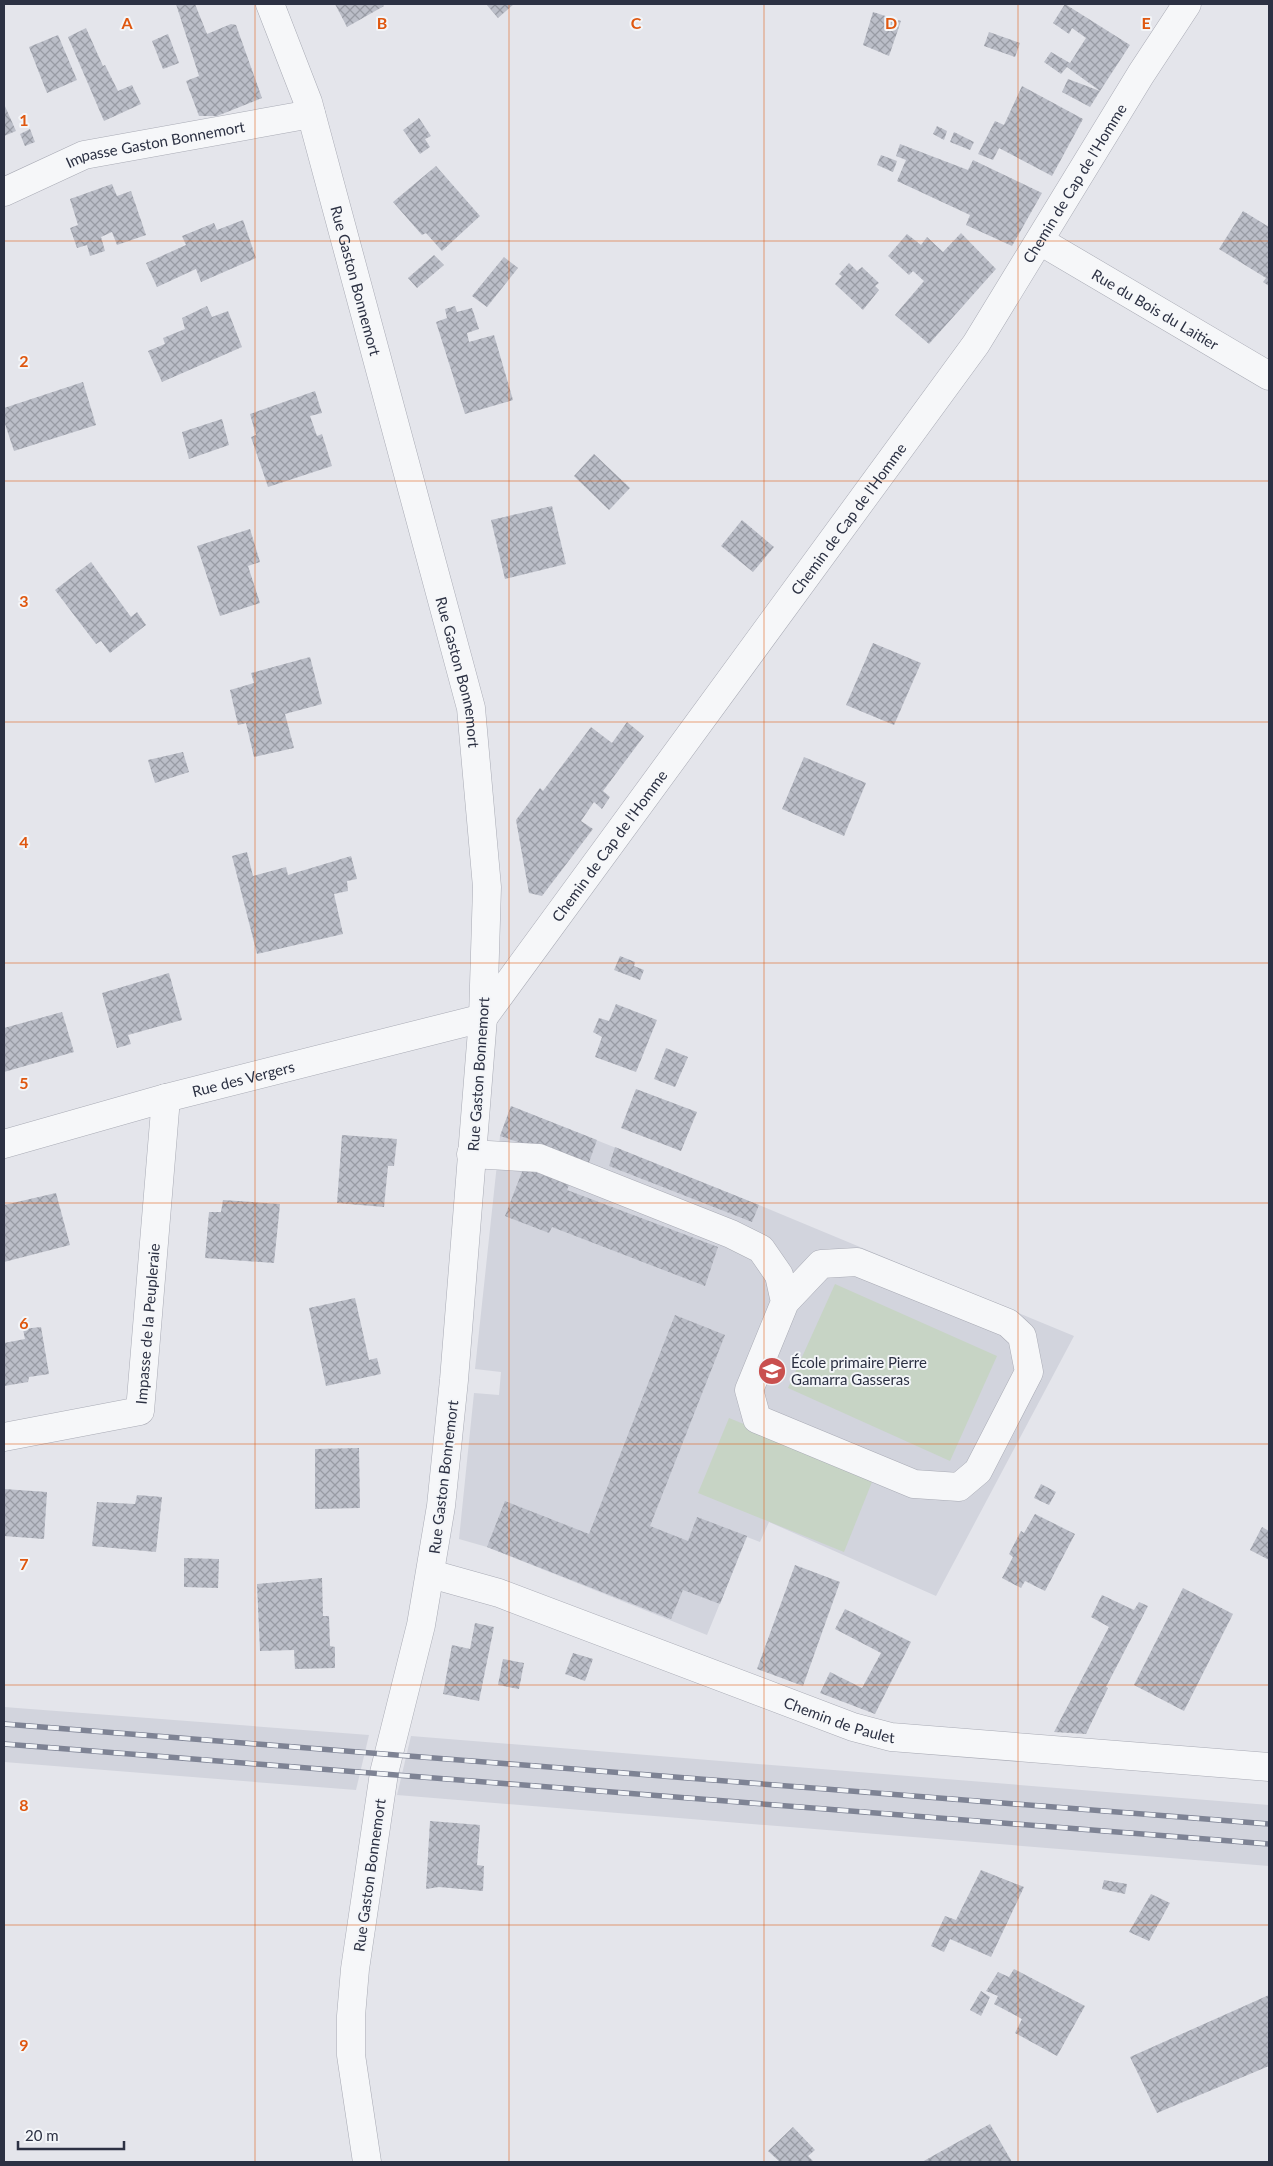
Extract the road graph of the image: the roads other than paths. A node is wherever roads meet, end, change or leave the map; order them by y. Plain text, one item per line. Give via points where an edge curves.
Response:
1 (270, 4) edge
2 (1187, 4) edge
3 (311, 114) junction
4 (4, 192) edge
5 (1040, 241) junction
6 (1269, 376) edge
7 (484, 1018) junction
8 (166, 1098) junction
9 (4, 1144) edge
10 (471, 1154) junction
11 (785, 1302) junction
12 (4, 1436) edge
13 (431, 1574) junction
14 (1269, 1767) edge
15 (367, 2162) edge

1 - 3 street, Rue Gaston Bonnemort
2 - 5 street, Chemin de Cap de l'Homme
3 - 4 street, Impasse Gaston Bonnemort via 84,155
3 - 7 street, Rue Gaston Bonnemort via 471,708 487,887
5 - 6 street, Rue du Bois du Laitier
5 - 7 street, Chemin de Cap de l'Homme via 976,344
7 - 8 street, Rue des Vergers
7 - 10 street, Rue Gaston Bonnemort
8 - 9 street, Rue des Vergers
8 - 12 street, Impasse de la Peupleraie via 140,1411
10 - 11 street via 539,1158 731,1234 761,1249 779,1275
10 - 13 street, Rue Gaston Bonnemort via 448,1448
11 - 11 street via 749,1390 757,1419 914,1484 959,1488 978,1471 1029,1372 1022,1336 1008,1323 857,1262 821,1264
13 - 14 street, Chemin de Paulet via 499,1594 853,1727 891,1737
13 - 15 street, Rue Gaston Bonnemort via 384,1773 355,1969 351,2055

